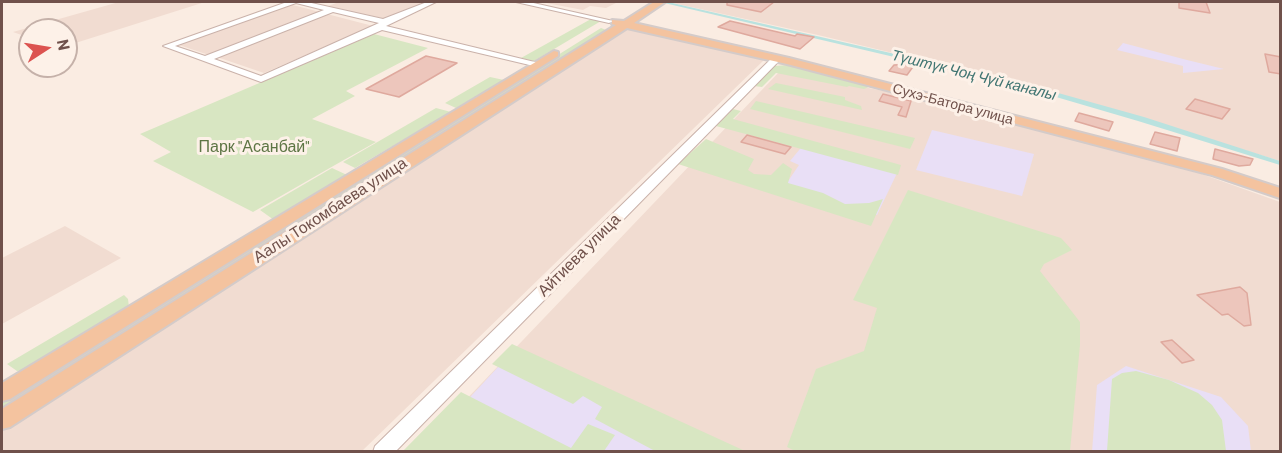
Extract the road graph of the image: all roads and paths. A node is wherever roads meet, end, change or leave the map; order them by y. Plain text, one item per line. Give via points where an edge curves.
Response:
1 (293, 2) edge
2 (299, 2) edge
3 (432, 2) edge
4 (520, 2) edge
5 (645, 2) edge
6 (659, 2) edge
7 (333, 6) edge
8 (616, 22) junction
9 (383, 24) junction
10 (596, 29) dead end
11 (567, 46) dead end
12 (777, 58) junction
13 (206, 59) junction
14 (538, 64) junction
15 (1281, 180) edge
16 (1261, 186) junction
17 (1281, 193) edge
18 (2, 393) edge
19 (2, 420) edge
20 (382, 452) edge

1 - 13 street via 167,46
2 - 7 street
3 - 9 street
4 - 8 street
5 - 8 main road, Аалы Токомбаева улица
6 - 8 main road, Аалы Токомбаева улица
7 - 9 street
7 - 13 street
8 - 10 main road, Аалы Токомбаева улица
8 - 12 main road, Сухэ-Батора улица
8 - 19 main road, Аалы Токомбаева улица
9 - 13 street via 261,79
9 - 14 street
11 - 14 main road, Аалы Токомбаева улица
12 - 16 main road, Сухэ-Батора улица
12 - 20 street, Айтиева улица
14 - 18 main road, Аалы Токомбаева улица
15 - 16 main road
16 - 17 main road, Сухэ-Батора улица

